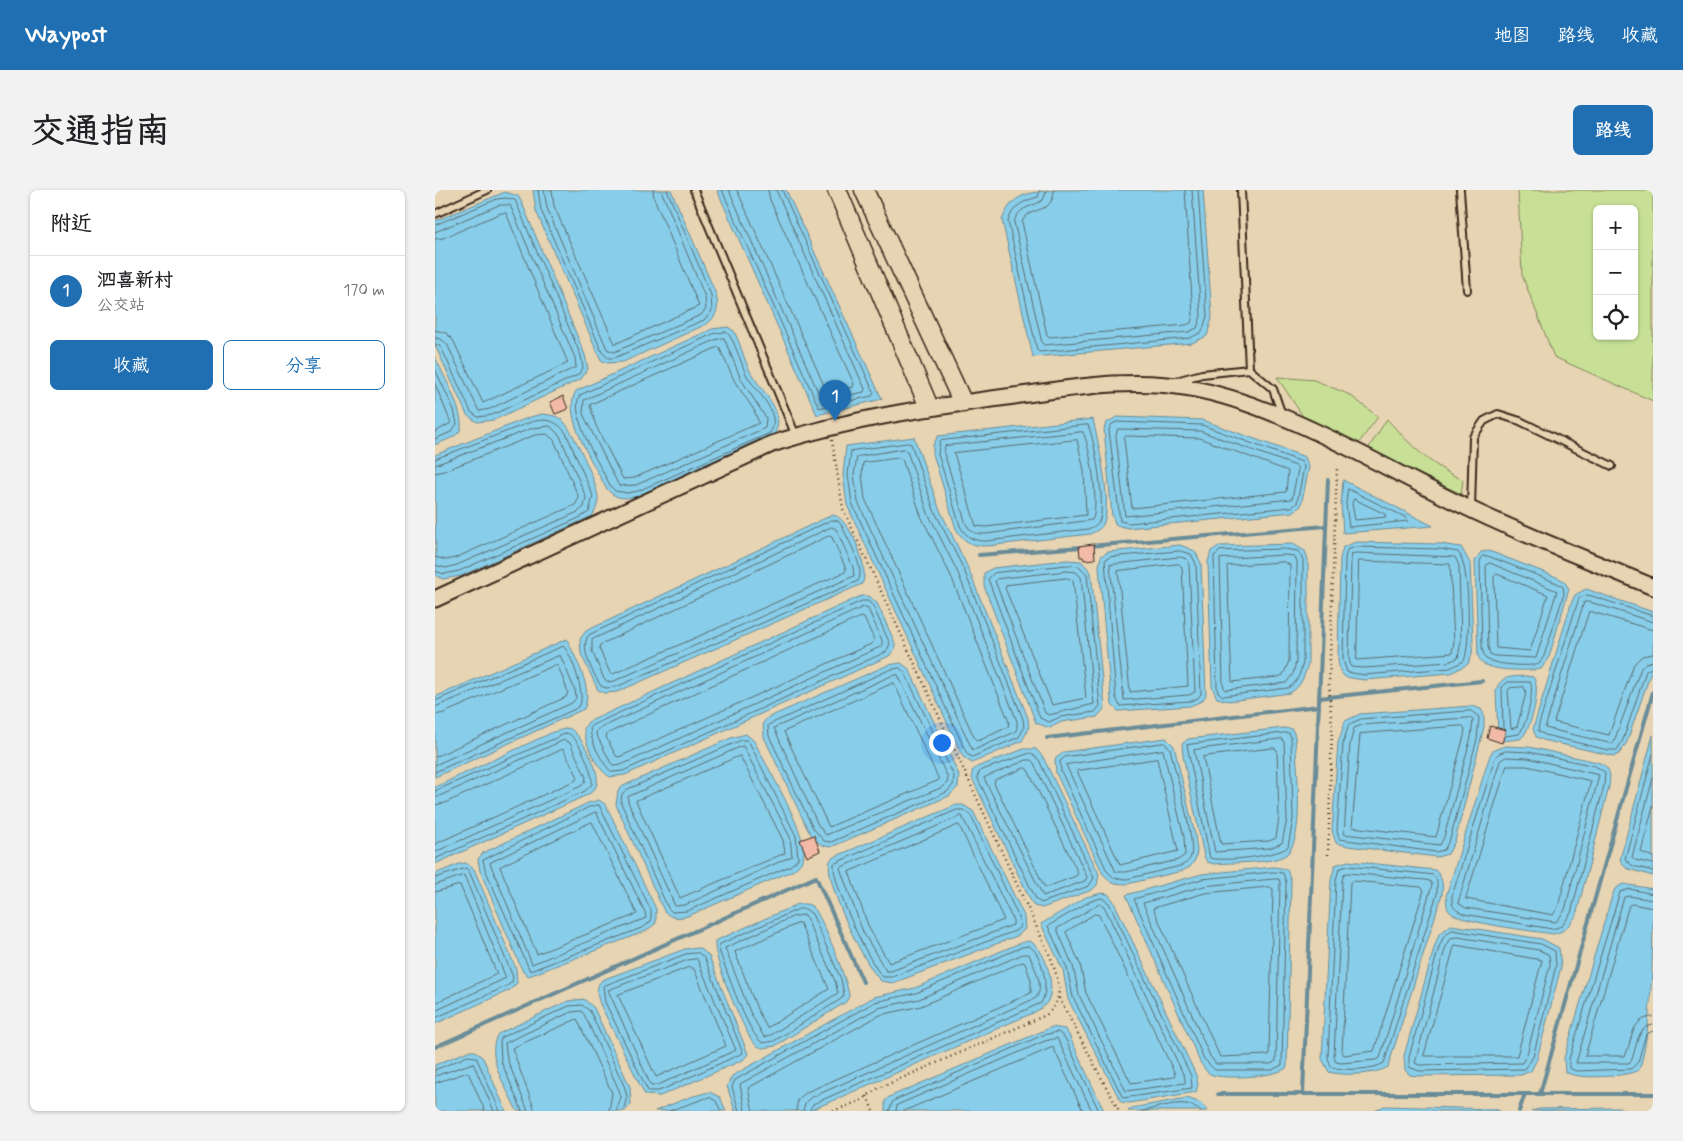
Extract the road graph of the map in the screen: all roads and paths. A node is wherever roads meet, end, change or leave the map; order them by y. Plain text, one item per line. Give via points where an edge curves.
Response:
1 (487, 190) edge
2 (694, 190) edge
3 (837, 190) edge
4 (864, 190) edge
5 (1241, 190) edge
6 (1460, 190) edge
7 (435, 214) edge
8 (1467, 290) dead end
9 (1249, 369) junction
10 (1160, 386) junction
11 (963, 403) junction
12 (929, 407) junction
13 (1283, 418) junction
14 (829, 427) junction
15 (796, 436) junction
16 (1612, 466) dead end
17 (1337, 468) dead end
18 (1471, 510) junction
19 (1653, 587) edge
20 (435, 599) edge
21 (1328, 855) dead end
22 (1059, 998) junction
23 (867, 1096) junction
24 (833, 1111) edge
25 (873, 1111) edge
26 (1119, 1111) edge

1 - 7 lane
2 - 15 lane
3 - 12 main road
4 - 11 main road
5 - 9 lane
6 - 8 lane
9 - 10 lane via 1202,374
9 - 13 lane via 1273,389
10 - 11 street via 1117,382
10 - 13 street via 1190,388 1239,401
11 - 12 street
12 - 14 street
13 - 18 street
14 - 15 street
14 - 22 path via 843,509 1051,958
15 - 20 street via 772,444
16 - 18 lane via 1520,421 1497,414 1484,421 1473,437
17 - 21 path via 1329,685
18 - 19 street
22 - 23 path via 1046,1015
22 - 26 path
23 - 24 path
23 - 25 path

